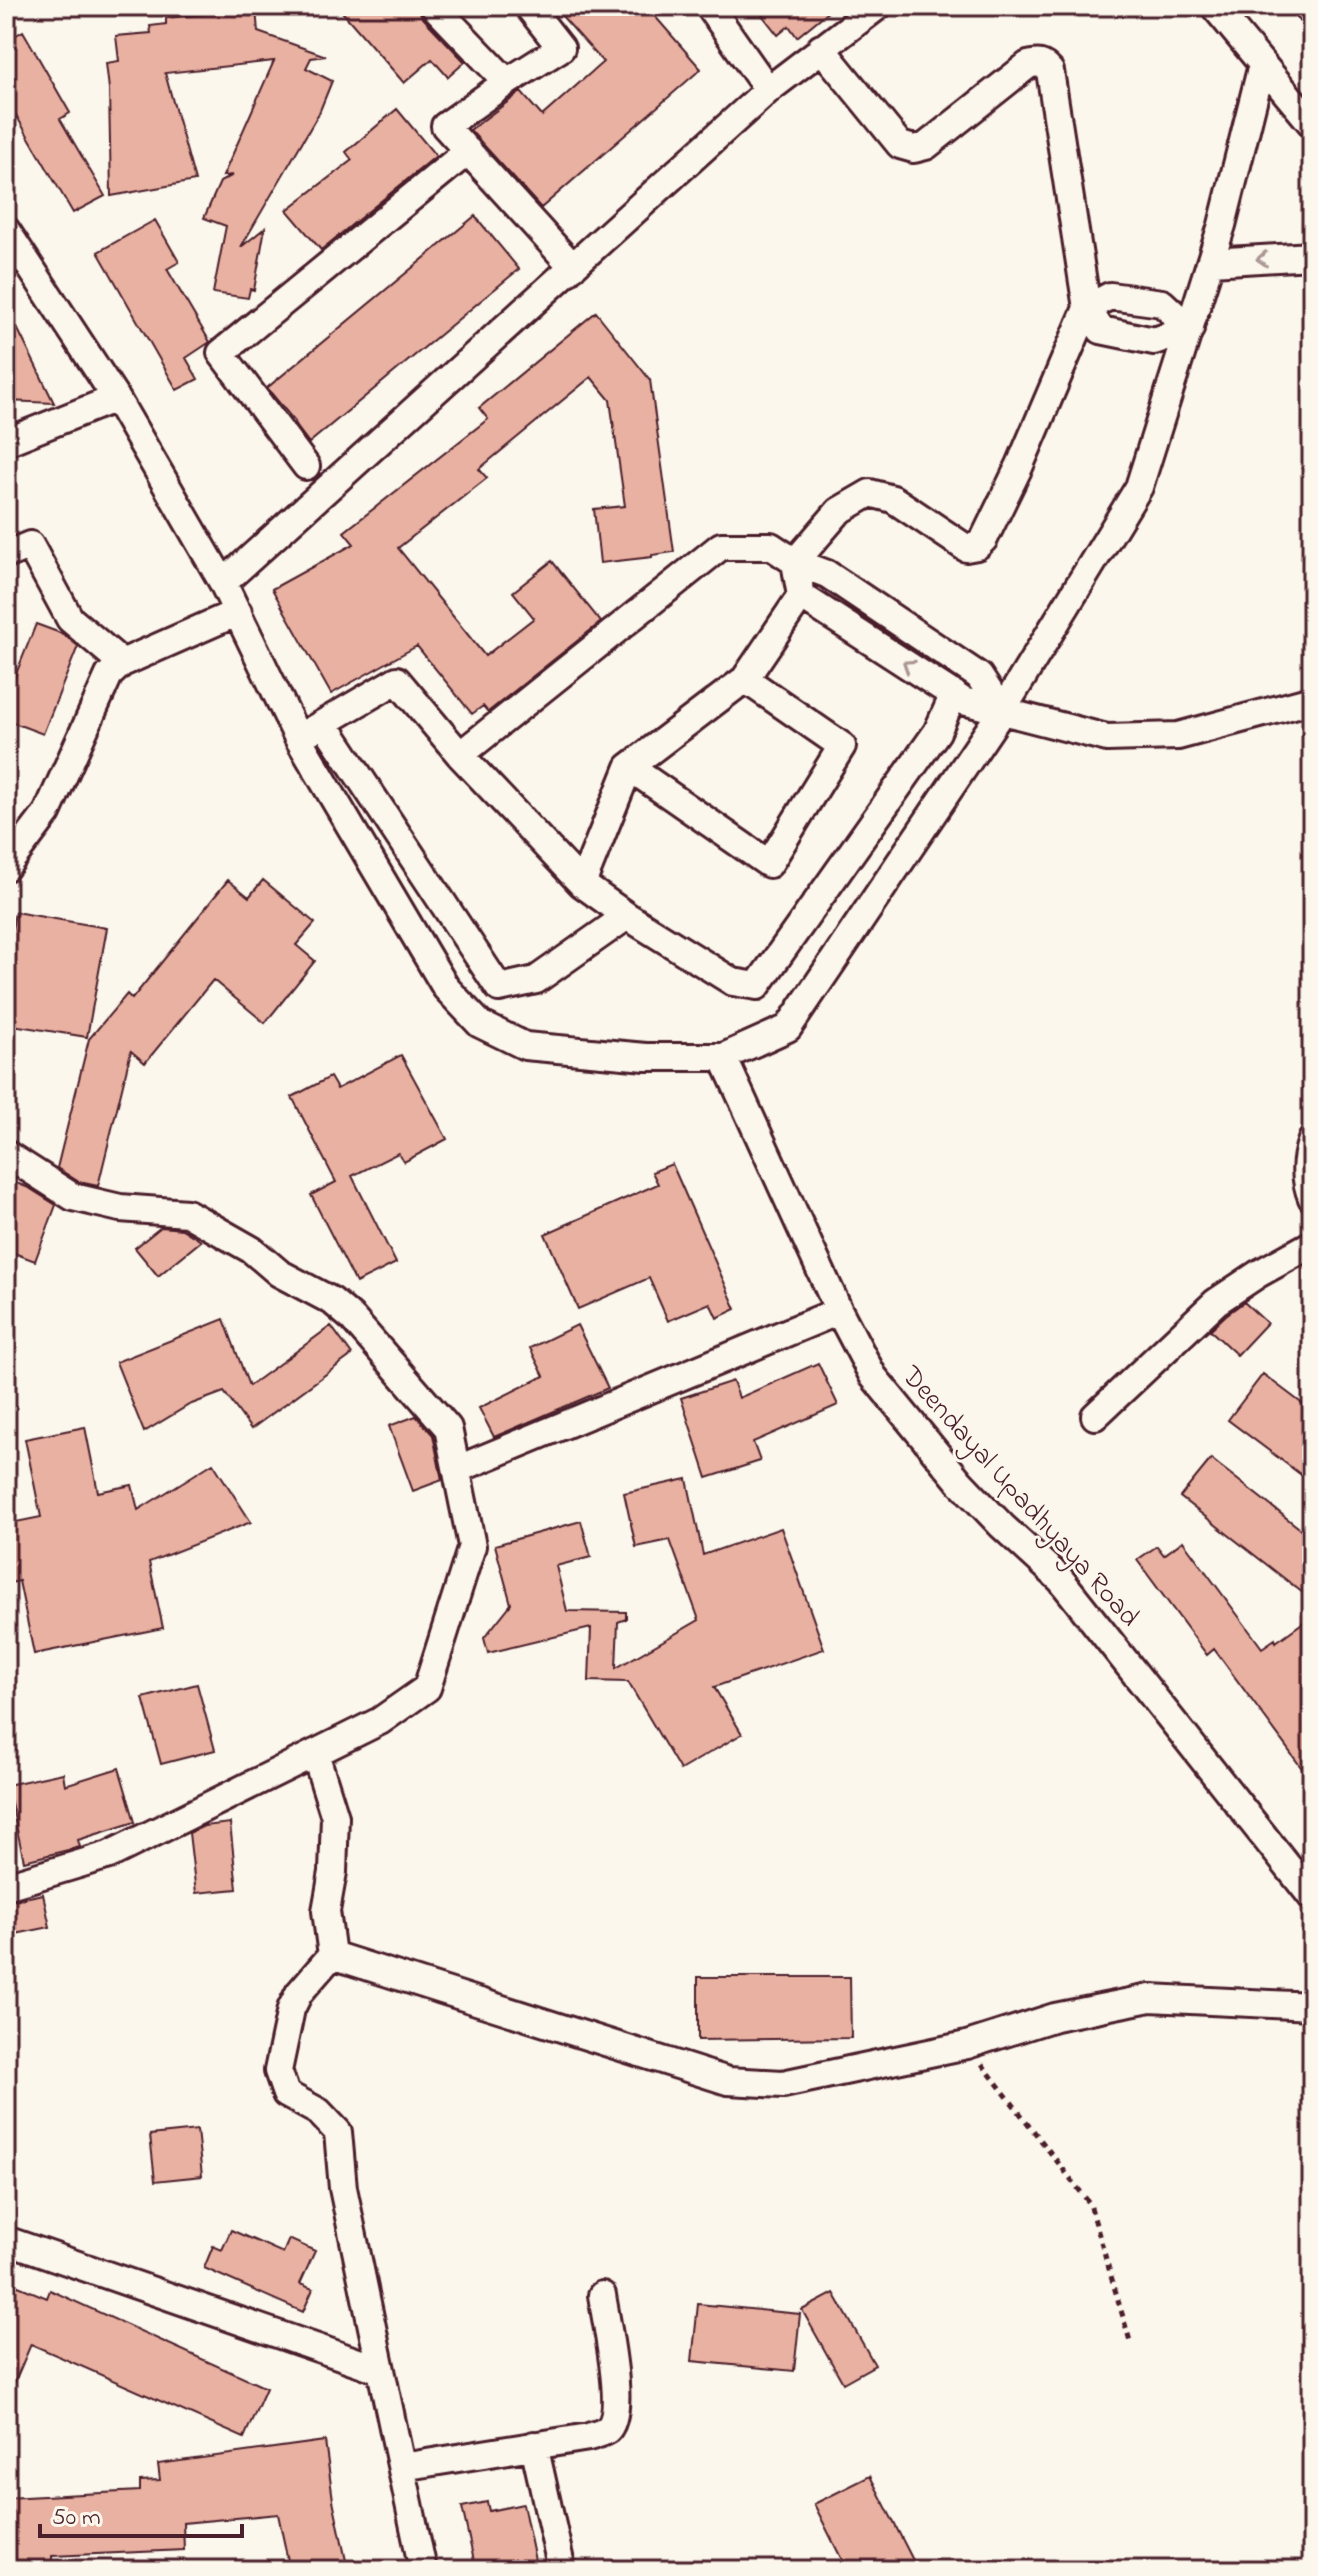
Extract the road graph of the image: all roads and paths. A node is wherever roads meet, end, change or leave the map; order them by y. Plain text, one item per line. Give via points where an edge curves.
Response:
1 (434, 6) edge
2 (528, 6) edge
3 (709, 6) edge
4 (878, 6) edge
5 (1214, 6) edge
6 (1306, 6) edge
7 (1312, 13) edge
8 (821, 48) junction
9 (1262, 65) junction
10 (507, 82) junction
11 (768, 90) junction
12 (1312, 124) edge
13 (468, 151) junction
14 (6, 230) edge
15 (1312, 256) edge
16 (1211, 262) junction
17 (573, 267) junction
18 (1087, 308) junction
19 (1190, 329) junction
20 (116, 398) junction
21 (6, 442) edge
22 (306, 466) dead end
23 (6, 555) edge
24 (795, 562) junction
25 (223, 583) junction
26 (801, 596) junction
27 (238, 612) junction
28 (122, 663) junction
29 (745, 679) junction
30 (954, 694) junction
31 (1312, 700) edge
32 (1002, 711) junction
33 (324, 723) junction
34 (298, 738) junction
35 (460, 755) junction
36 (629, 767) junction
37 (6, 867) edge
38 (582, 884) junction
39 (627, 916) junction
40 (723, 1057) junction
41 (1312, 1140) edge
42 (6, 1154) edge
43 (1312, 1198) edge
44 (1312, 1244) edge
45 (839, 1311) junction
46 (1095, 1416) dead end
47 (458, 1469) junction
48 (315, 1753) junction
49 (6, 1886) edge
50 (1312, 1897) edge
51 (332, 1955) junction
52 (1312, 2006) edge
53 (967, 2045) junction
54 (6, 2240) edge
55 (602, 2295) dead end
56 (1130, 2341) dead end
57 (381, 2370) junction
58 (534, 2445) junction
59 (402, 2467) junction
60 (423, 2570) edge
61 (562, 2570) edge

1 - 10 street
2 - 10 street via 561,48
3 - 11 street
4 - 8 street
5 - 9 street
6 - 7 street
8 - 11 street
8 - 18 street via 900,145 914,149 926,146 1028,65 1044,65 1050,71
9 - 12 street
9 - 16 street
10 - 13 street via 445,126
11 - 17 street
13 - 17 street
13 - 22 street via 221,353
14 - 20 street
15 -> 16 street
16 - 19 street
17 - 25 street
18 - 19 street via 1110,296 1162,303
18 - 19 street via 1101,330 1154,341
18 - 24 street via 993,525 977,546 966,548 893,499 870,493 839,511
19 - 32 street via 1139,487
20 - 21 street
20 - 25 street
23 - 28 street via 30,545 70,619
24 - 26 street
24 - 32 street via 827,574 979,676
24 - 35 street via 771,546 721,546
25 - 27 street
26 - 29 street
30 -> 26 street
27 - 28 street
27 - 34 street
28 - 37 street via 109,675 47,813
29 - 36 street
29 - 36 street via 842,746 769,864
30 - 32 street
30 - 39 street via 937,732 757,986 733,982
31 - 32 street via 1178,736 1107,738
32 - 40 street via 788,1028
33 - 34 street
33 - 35 street via 397,680
33 - 39 street via 499,988 536,980
34 - 40 street via 446,988 480,1024 525,1046 646,1057
35 - 38 street
36 - 38 street
38 - 39 street
40 - 45 street, Deendayal Upadhyaya Road
41 - 43 street via 1306,1156
42 - 47 street via 73,1197 120,1208 187,1213 332,1301 448,1428
44 - 46 street via 1216,1302
45 - 47 street
45 - 50 street, Deendayal Upadhyaya Road via 873,1376 960,1482 1061,1580
47 - 48 street via 472,1546 427,1688 380,1721
48 - 49 street via 109,1855
48 - 51 street via 335,1817 326,1911
51 - 53 street via 728,2081 783,2084
51 - 57 street via 291,2009 278,2071 286,2094 319,2112 338,2132 343,2188
52 - 53 street via 1150,1998 1055,2017
53 - 56 path via 1090,2204
54 - 57 street
55 - 58 street via 616,2415 607,2430 589,2437
57 - 59 street
58 - 59 street
58 - 61 street
59 - 60 street

